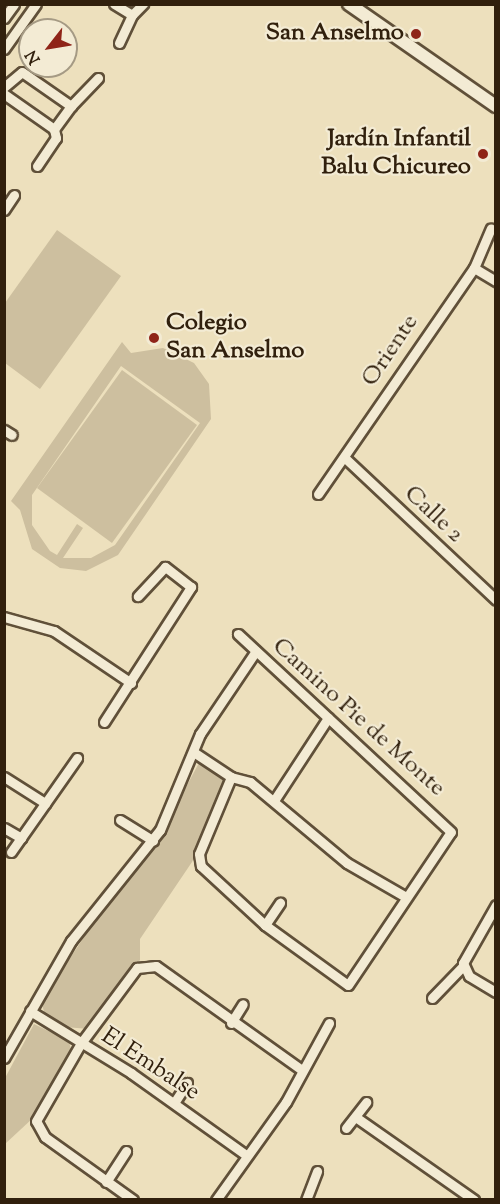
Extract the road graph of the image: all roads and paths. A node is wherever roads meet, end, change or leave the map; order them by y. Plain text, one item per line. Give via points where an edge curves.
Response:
1 (14, 4) edge
2 (36, 4) edge
3 (114, 4) edge
4 (143, 4) edge
5 (349, 4) edge
6 (362, 4) edge
7 (132, 15) junction
8 (4, 18) edge
9 (392, 29) junction
10 (119, 43) dead end
11 (4, 48) edge
12 (448, 68) junction
13 (98, 78) dead end
14 (4, 87) edge
15 (4, 94) edge
16 (495, 97) edge
17 (71, 106) junction
18 (495, 106) edge
19 (54, 129) junction
20 (37, 166) dead end
21 (14, 195) dead end
22 (4, 210) edge
23 (491, 228) dead end
24 (474, 268) junction
25 (495, 281) edge
26 (345, 458) junction
27 (318, 494) dead end
28 (138, 596) dead end
29 (495, 600) edge
30 (4, 617) edge
31 (237, 634) dead end
32 (256, 651) junction
33 (131, 683) junction
34 (328, 718) junction
35 (104, 722) dead end
36 (195, 753) junction
37 (77, 758) dead end
38 (4, 777) edge
39 (231, 777) junction
40 (275, 799) junction
41 (45, 803) junction
42 (120, 820) dead end
43 (4, 828) edge
44 (21, 838) junction
45 (153, 841) junction
46 (11, 852) dead end
47 (406, 897) junction
48 (280, 903) dead end
49 (495, 905) edge
50 (265, 925) junction
51 (463, 966) junction
52 (495, 992) edge
53 (432, 998) dead end
54 (243, 1004) dead end
55 (30, 1011) junction
56 (231, 1023) junction
57 (329, 1023) dead end
58 (81, 1043) junction
59 (4, 1058) edge
60 (302, 1070) junction
61 (188, 1083) dead end
62 (366, 1102) dead end
63 (174, 1103) junction
64 (357, 1118) junction
65 (346, 1128) dead end
66 (126, 1151) dead end
67 (246, 1155) junction
68 (317, 1171) dead end
69 (106, 1182) junction
70 (311, 1198) edge
71 (133, 1200) edge
72 (216, 1200) edge
73 (474, 1200) edge

1 - 8 street
2 - 11 street
3 - 7 street
4 - 7 street
5 - 9 street
6 - 9 street
7 - 10 street
9 - 12 street
12 - 16 street
12 - 18 street
13 - 17 street
14 - 17 street via 22,72
15 - 19 street
17 - 19 street
19 - 20 street via 56,138
21 - 22 street
23 - 24 street, Oriente
24 - 25 street
24 - 26 street, Oriente
26 - 27 street, Oriente
26 - 29 street, Calle 2
28 - 33 street via 165,567 191,587
30 - 33 street via 54,631
31 - 32 street, Camino Pie de Monte
32 - 34 street, Camino Pie de Monte
32 - 36 street via 200,734
33 - 35 street
34 - 40 street
34 - 47 street, Camino Pie de Monte via 451,832
36 - 39 street
36 - 45 street
37 - 41 street
38 - 41 street
39 - 40 street
39 - 50 street via 199,862
40 - 47 street via 347,863
41 - 44 street
42 - 45 street
43 - 44 street
44 - 46 street
45 - 55 street via 72,941
47 - 50 street via 348,985
48 - 50 street
49 - 51 street
51 - 52 street
51 - 53 street
54 - 56 street
55 - 58 street, El Embalse
55 - 59 street
56 - 58 street via 146,964 134,970
56 - 60 street
57 - 60 street
58 - 63 street, El Embalse
58 - 69 street via 36,1121 45,1137
60 - 67 street via 286,1102
61 - 63 street
62 - 64 street
63 - 67 street, El Embalse
64 - 65 street
64 - 73 street
66 - 69 street
67 - 72 street
68 - 70 street
69 - 71 street

